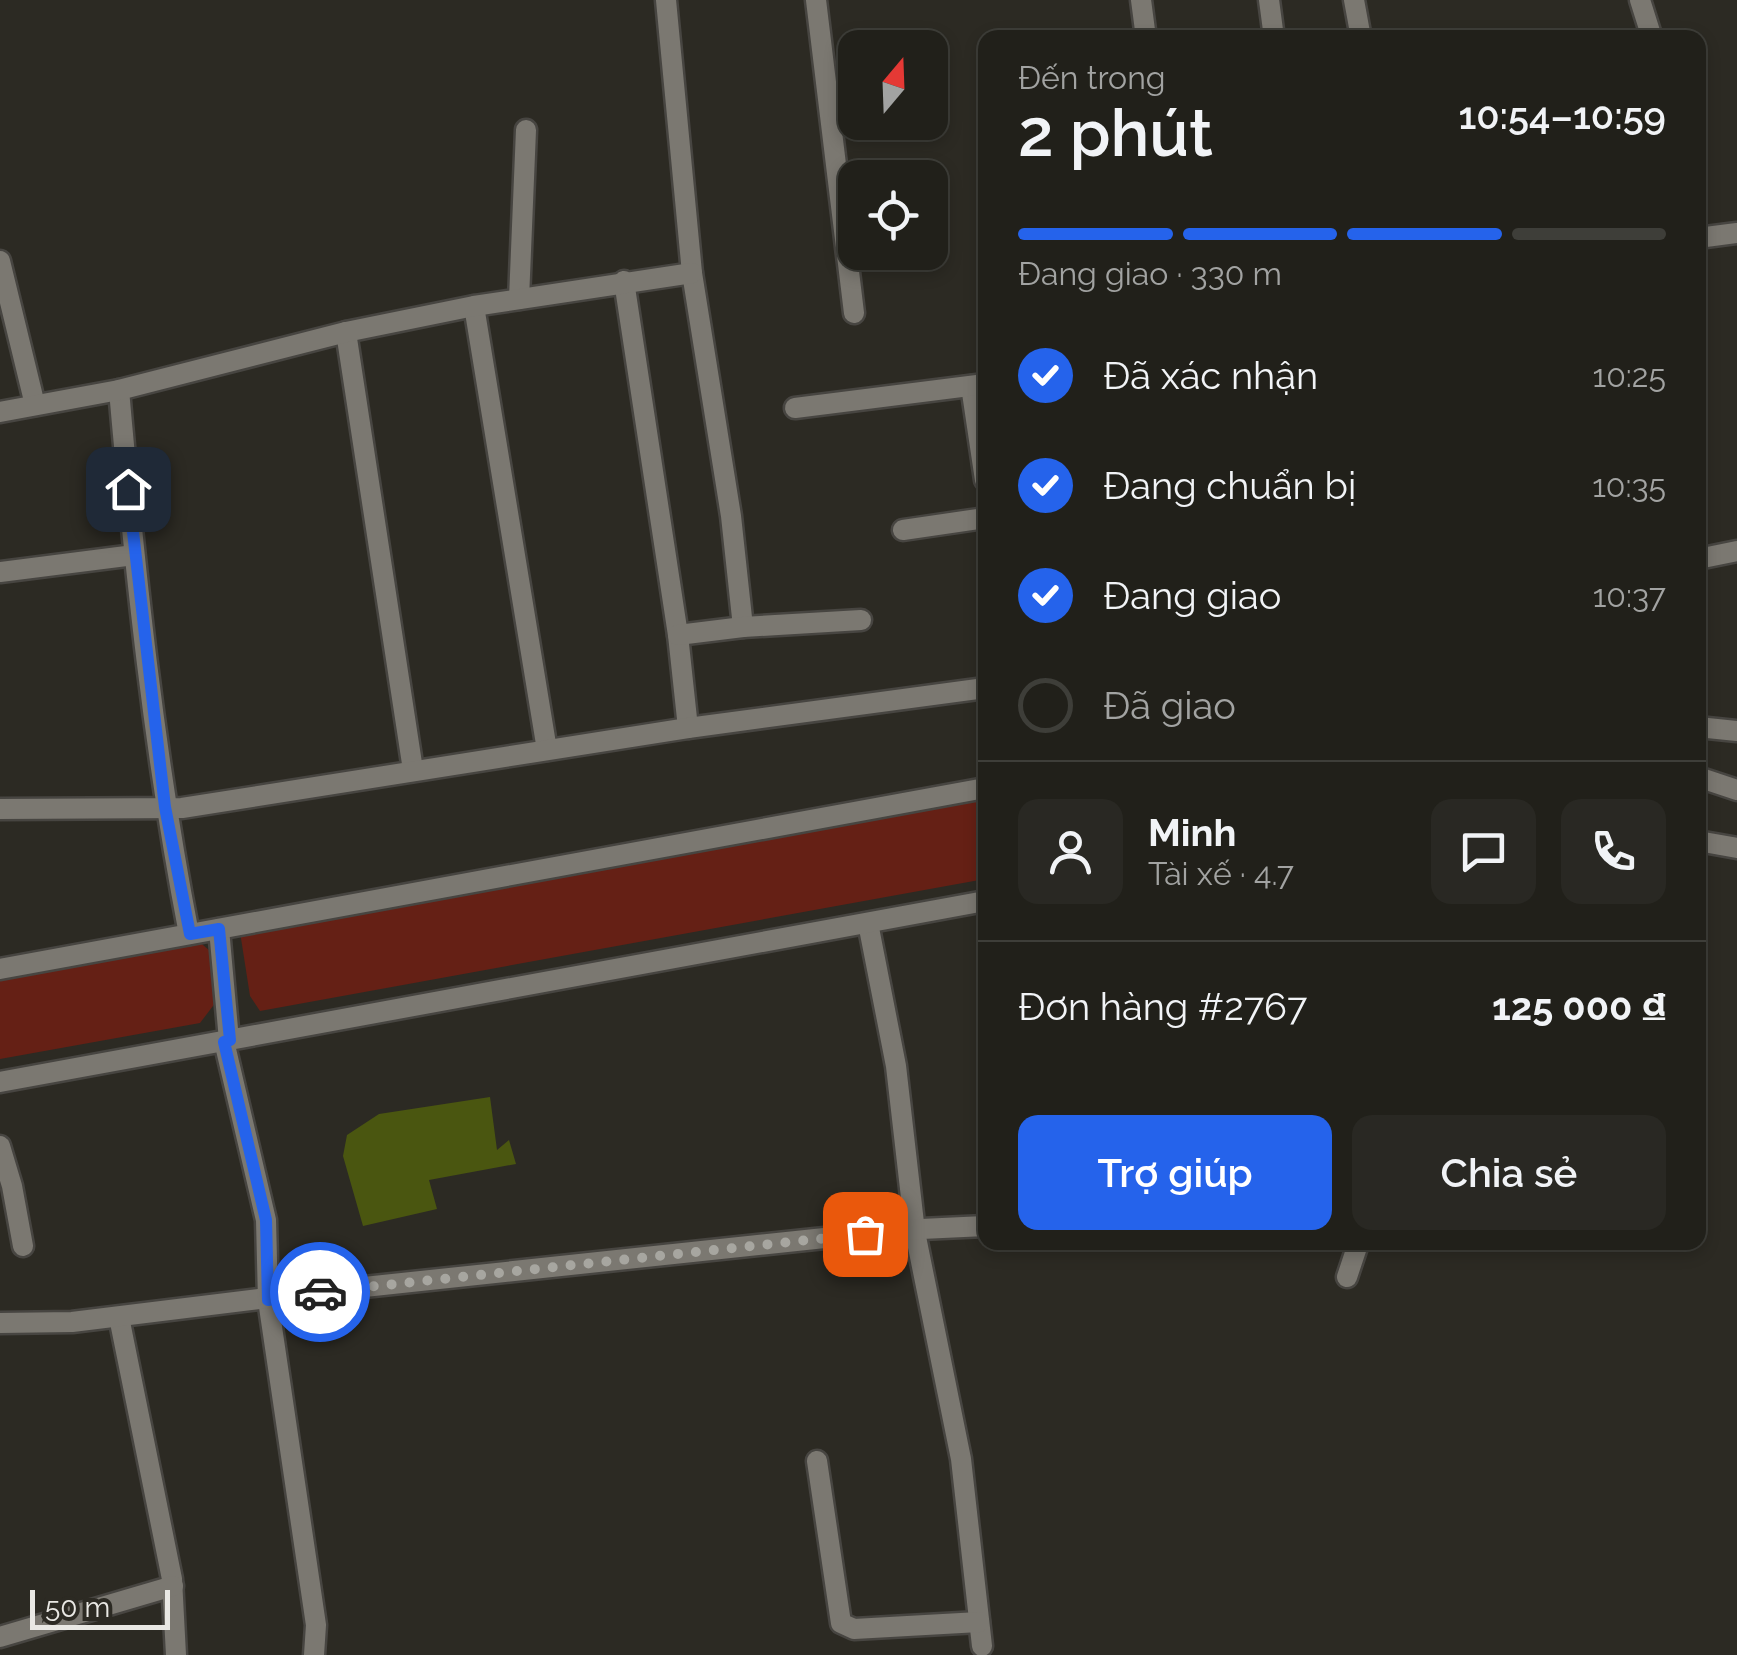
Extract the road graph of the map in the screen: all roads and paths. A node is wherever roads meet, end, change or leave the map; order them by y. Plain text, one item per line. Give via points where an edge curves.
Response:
1 (666, 0) edge
2 (816, 0) edge
3 (1141, 0) edge
4 (1269, 0) edge
5 (1354, 0) edge
6 (1640, 0) edge
7 (1145, 30) edge
8 (1273, 30) edge
9 (1359, 30) edge
10 (1649, 30) edge
11 (526, 130) dead end
12 (1737, 233) edge
13 (1706, 237) edge
14 (0, 261) edge
15 (692, 272) junction
16 (624, 281) junction
17 (2, 285) edge
18 (519, 300) junction
19 (474, 306) junction
20 (854, 312) dead end
21 (346, 332) junction
22 (978, 385) edge
23 (119, 390) junction
24 (34, 405) junction
25 (795, 408) dead end
26 (0, 412) edge
27 (978, 519) edge
28 (903, 530) dead end
29 (1737, 551) edge
30 (134, 556) junction
31 (1706, 557) edge
32 (0, 572) edge
33 (861, 620) dead end
34 (742, 627) junction
35 (678, 635) junction
36 (978, 689) edge
37 (688, 728) junction
38 (1706, 728) edge
39 (1737, 731) edge
40 (547, 750) junction
41 (413, 770) junction
42 (1706, 779) edge
43 (978, 789) edge
44 (1733, 789) edge
45 (1706, 793) edge
46 (165, 807) junction
47 (0, 809) edge
48 (1706, 842) edge
49 (1737, 848) edge
50 (978, 902) edge
51 (868, 922) junction
52 (219, 929) junction
53 (190, 934) junction
54 (0, 969) edge
55 (227, 1041) junction
56 (0, 1082) edge
57 (0, 1146) edge
58 (978, 1226) edge
59 (915, 1229) junction
60 (23, 1246) dead end
61 (1356, 1250) edge
62 (1347, 1276) dead end
63 (268, 1300) junction
64 (118, 1317) junction
65 (0, 1323) edge
66 (817, 1461) dead end
67 (172, 1586) junction
68 (979, 1622) junction
69 (0, 1637) edge
70 (982, 1646) dead end
71 (3, 1655) edge
72 (176, 1655) edge
73 (314, 1655) edge

1 - 15 street
2 - 20 street
3 - 7 street
4 - 8 street
5 - 9 street
6 - 10 street
11 - 18 street
12 - 13 street
14 - 17 street
15 - 16 street
15 - 34 street
16 - 18 street
16 - 35 street
17 - 24 street
18 - 19 street
19 - 21 street
19 - 40 street
21 - 23 street
21 - 41 street
22 - 25 street
23 - 24 street
23 - 30 street
24 - 26 street
27 - 28 street
29 - 31 street
30 - 32 street
30 - 46 street
33 - 34 street
34 - 35 street
35 - 37 street
36 - 37 street
37 - 40 street
38 - 39 street
40 - 41 street
41 - 46 street
42 - 44 street
43 - 52 street
44 - 45 street
46 - 47 street
46 - 53 street
48 - 49 street
50 - 51 street
51 - 55 street
51 - 59 street via 896,1066
52 - 53 street
52 - 55 street
53 - 54 street
55 - 56 street
55 - 63 street via 266,1220
57 - 60 street
58 - 59 street
59 - 63 street
59 - 68 street via 961,1459
61 - 62 street
63 - 64 street
63 - 73 street via 316,1625
64 - 65 street
64 - 67 street
66 - 68 street via 845,1627
67 - 69 street
67 - 72 street
68 - 70 street
69 - 71 street

